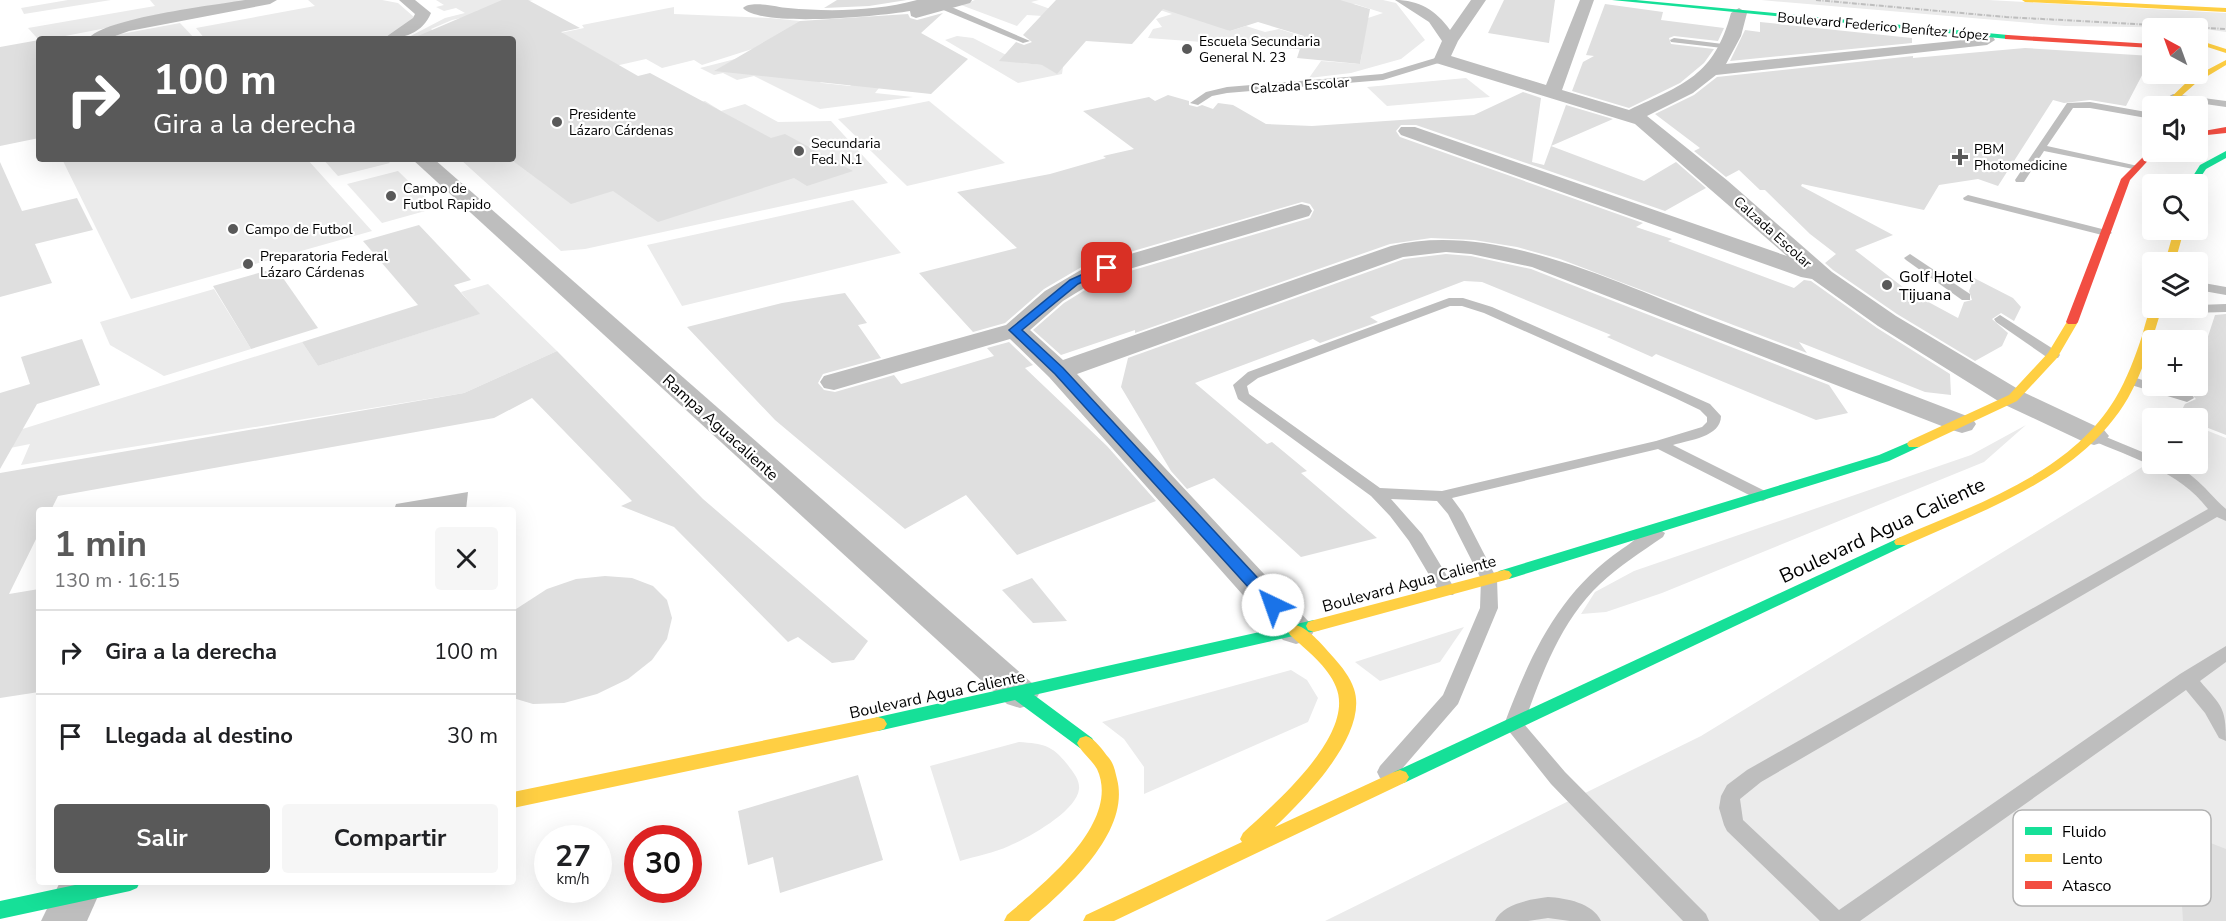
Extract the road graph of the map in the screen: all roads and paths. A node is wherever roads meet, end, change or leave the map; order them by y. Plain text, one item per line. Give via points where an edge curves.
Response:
1 (270, 0) edge
2 (406, 0) edge
3 (965, 0) edge
4 (1402, 0) edge
5 (1479, 0) edge
6 (1587, 0) edge
7 (1615, 0) edge
8 (1692, 0) edge
9 (2025, 0) edge
10 (939, 3) edge
11 (1759, 7) junction
12 (751, 8) dead end
13 (2226, 9) edge
14 (1738, 13) junction
15 (844, 20) dead end
16 (1802, 20) junction
17 (2142, 33) edge
18 (101, 36) edge
19 (396, 36) edge
20 (2208, 37) edge
21 (2226, 38) edge
22 (2142, 39) edge
23 (1674, 40) dead end
24 (1987, 40) junction
25 (1026, 41) dead end
26 (2142, 45) edge
27 (2208, 45) edge
28 (1731, 47) junction
29 (1446, 50) junction
30 (2142, 51) edge
31 (2226, 51) edge
32 (2208, 59) edge
33 (2224, 65) edge
34 (1716, 70) junction
35 (1552, 92) junction
36 (2176, 96) edge
37 (1195, 103) dead end
38 (2208, 103) edge
39 (2226, 104) edge
40 (2142, 114) edge
41 (1632, 116) junction
42 (2226, 130) edge
43 (1408, 131) dead end
44 (2208, 133) edge
45 (2042, 147) junction
46 (2208, 152) edge
47 (2223, 155) edge
48 (2142, 160) edge
49 (425, 162) edge
50 (2134, 168) junction
51 (2198, 174) edge
52 (2020, 180) dead end
53 (1968, 198) dead end
54 (1301, 211) dead end
55 (2106, 233) junction
56 (1910, 258) dead end
57 (1824, 277) junction
58 (2208, 288) edge
59 (2226, 291) edge
60 (1966, 297) dead end
61 (2208, 308) edge
62 (2226, 308) edge
63 (2152, 318) edge
64 (2001, 319) dead end
65 (1015, 330) junction
66 (2053, 355) junction
67 (1059, 371) junction
68 (2133, 381) junction
69 (834, 382) dead end
70 (2013, 398) junction
71 (2187, 398) dead end
72 (1962, 424) junction
73 (2094, 435) junction
74 (1660, 444) junction
75 (2142, 457) edge
76 (2178, 474) edge
77 (1376, 493) junction
78 (1442, 496) junction
79 (1763, 496) junction
80 (2221, 513) edge
81 (1668, 525) junction
82 (1489, 579) junction
83 (1447, 591) junction
84 (1296, 631) junction
85 (2226, 653) edge
86 (2187, 679) junction
87 (1020, 694) junction
88 (1514, 725) junction
89 (2226, 733) edge
90 (1370, 792) junction
91 (516, 799) edge
92 (1232, 857) junction
93 (123, 885) edge
94 (71, 907) edge
95 (0, 910) edge
96 (1014, 921) edge
97 (1093, 921) edge
98 (1506, 921) edge
99 (1590, 921) edge
100 (1698, 921) edge
101 (1835, 921) edge
102 (1842, 921) edge

1 - 18 street via 128,26
2 - 19 street via 423,13 420,21
3 - 10 street
4 - 29 street via 1434,19
5 - 29 street
6 - 35 street
7 - 14 main road, Boulevard Federico Benítez López
8 - 11 main road
9 - 13 main road
10 - 12 street via 852,13
10 - 15 street via 902,16
10 - 25 lane
11 - 17 main road
11 - 22 main road, Boulevard Federico Benítez López via 1994,30
14 - 16 main road, Boulevard Federico Benítez López
14 - 28 street
16 - 24 main road
16 - 26 main road, Boulevard Federico Benítez López
20 - 21 main road
23 - 28 lane
24 - 30 main road
24 - 34 street
27 - 31 main road
28 - 34 street
29 - 35 street, Calzada Escolar
29 - 37 lane, Calzada Escolar via 1383,77 1227,90 1209,94
32 - 33 main road
33 - 36 main road via 2197,76
34 - 41 street
35 - 41 street, Calzada Escolar
38 - 39 lane
40 - 45 lane via 2070,105
41 - 57 street, Calzada Escolar via 1653,127
42 - 44 main road
43 - 57 street
45 - 50 lane
45 - 52 lane
46 - 47 main road
47 - 51 main road
48 - 50 main road, Boulevard Agua Caliente
49 - 87 street, Rampa Aguacaliente
50 - 55 main road, Boulevard Agua Caliente
53 - 55 lane
54 - 65 street via 1094,272 1054,296
55 - 66 main road, Boulevard Agua Caliente via 2073,321
56 - 60 lane
57 - 70 street, Calzada Escolar via 1950,362
58 - 59 lane
61 - 62 lane
63 - 68 main road, Boulevard Agua Caliente
64 - 66 lane
65 - 67 street
65 - 69 street
66 - 70 main road, Boulevard Agua Caliente
67 - 72 street via 1379,256 1425,246 1454,246 1488,249 1539,262
67 - 84 street
68 - 71 lane
68 - 73 main road, Boulevard Agua Caliente
70 - 72 main road, Boulevard Agua Caliente
70 - 73 street, Calzada Escolar
72 - 79 main road, Boulevard Agua Caliente via 1884,458
73 - 75 lane
73 - 88 main road, Boulevard Agua Caliente via 2038,478
74 - 77 lane via 1707,430 1714,423 1714,416 1705,407 1476,305 1449,302 1253,375 1240,385 1243,396
74 - 78 lane
74 - 79 lane
76 - 80 lane via 2201,490
77 - 78 lane
77 - 83 lane via 1416,538
78 - 82 lane
79 - 81 main road, Boulevard Agua Caliente
80 - 101 lane via 1731,793 1727,807 1734,825
81 - 82 main road, Boulevard Agua Caliente
81 - 88 lane via 1584,590 1535,666
82 - 83 main road, Boulevard Agua Caliente
82 - 90 lane via 1489,608 1450,699
83 - 84 main road, Boulevard Agua Caliente
84 - 87 main road, Boulevard Agua Caliente
84 - 92 main road via 1336,673 1348,698 1342,732 1300,789
85 - 86 lane
86 - 89 lane via 2212,708
86 - 102 lane
87 - 91 main road, Boulevard Agua Caliente
87 - 96 main road via 1106,765 1113,789 1100,834 1059,882
88 - 90 main road, Boulevard Agua Caliente
88 - 100 lane via 1558,778
90 - 92 main road, Boulevard Agua Caliente
92 - 97 main road, Boulevard Agua Caliente
93 - 94 main road
94 - 95 main road
98 - 99 lane via 1521,912 1550,905

